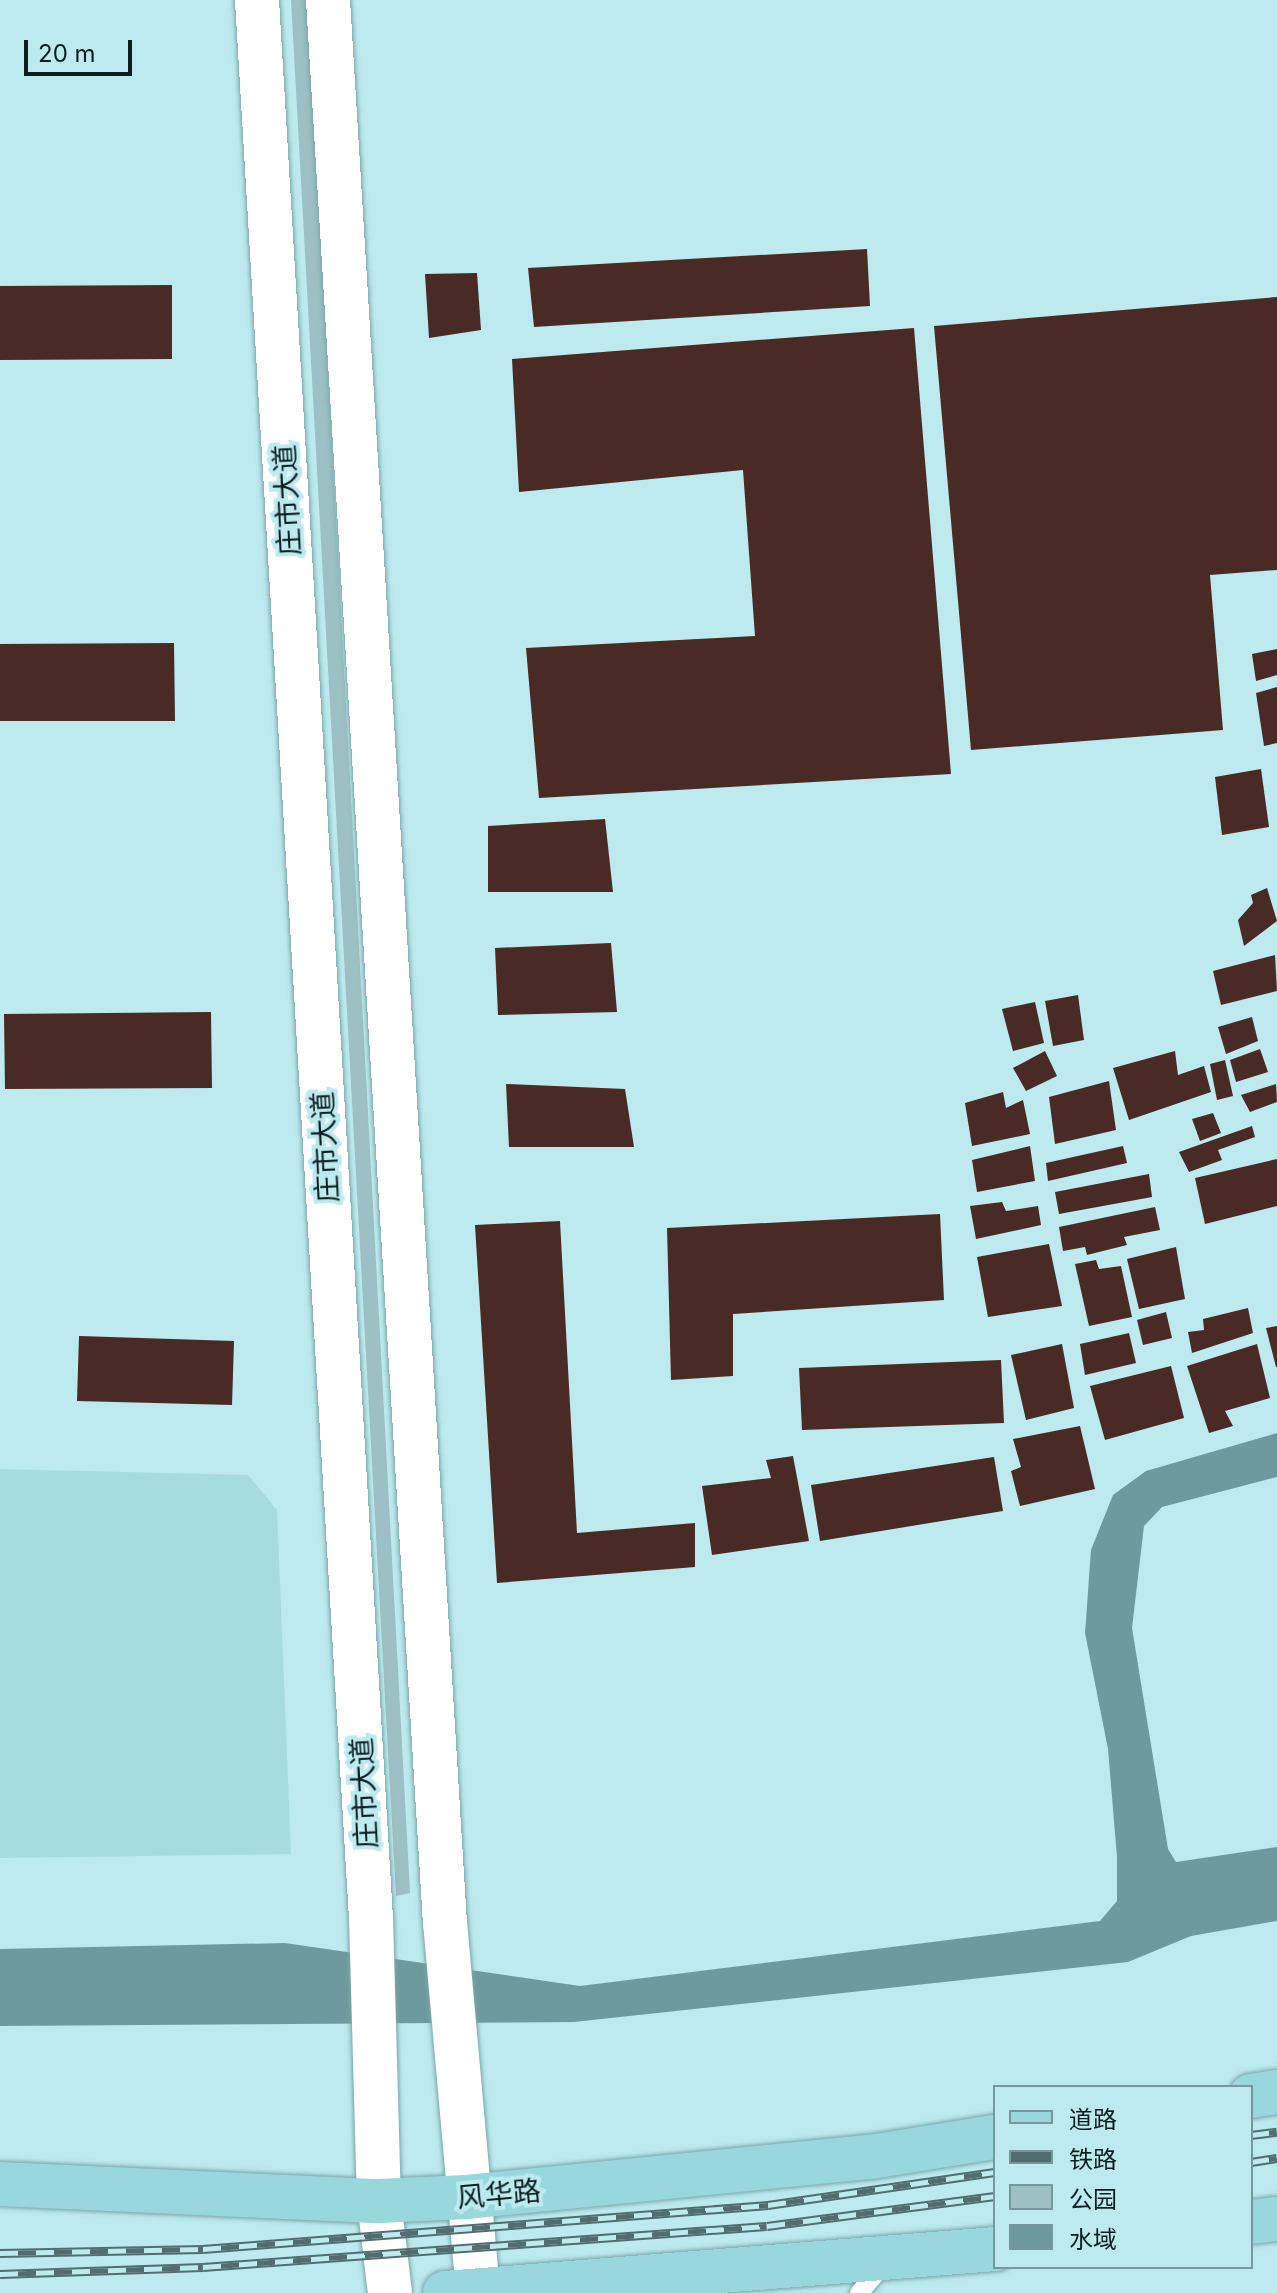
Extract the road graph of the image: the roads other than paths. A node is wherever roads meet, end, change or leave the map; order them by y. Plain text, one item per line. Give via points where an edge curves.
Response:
1 (257, 0) edge
2 (328, 0) edge
3 (1277, 2092) edge
4 (1253, 2096) edge
5 (993, 2137) edge
6 (0, 2184) edge
7 (467, 2197) junction
8 (379, 2201) junction
9 (1277, 2219) edge
10 (1253, 2222) edge
11 (993, 2249) edge
12 (887, 2260) junction
13 (462, 2292) edge
14 (390, 2293) edge
15 (859, 2293) edge

1 - 8 main road, 庄市大道 via 371,1917
2 - 7 main road via 445,1922
3 - 4 main road
5 - 7 main road, 风华路 via 871,2157
6 - 8 main road, 风华路
7 - 8 main road, 风华路
7 - 13 main road
8 - 14 main road, 庄市大道
9 - 10 main road
11 - 12 main road
12 - 13 main road
12 - 15 lane

